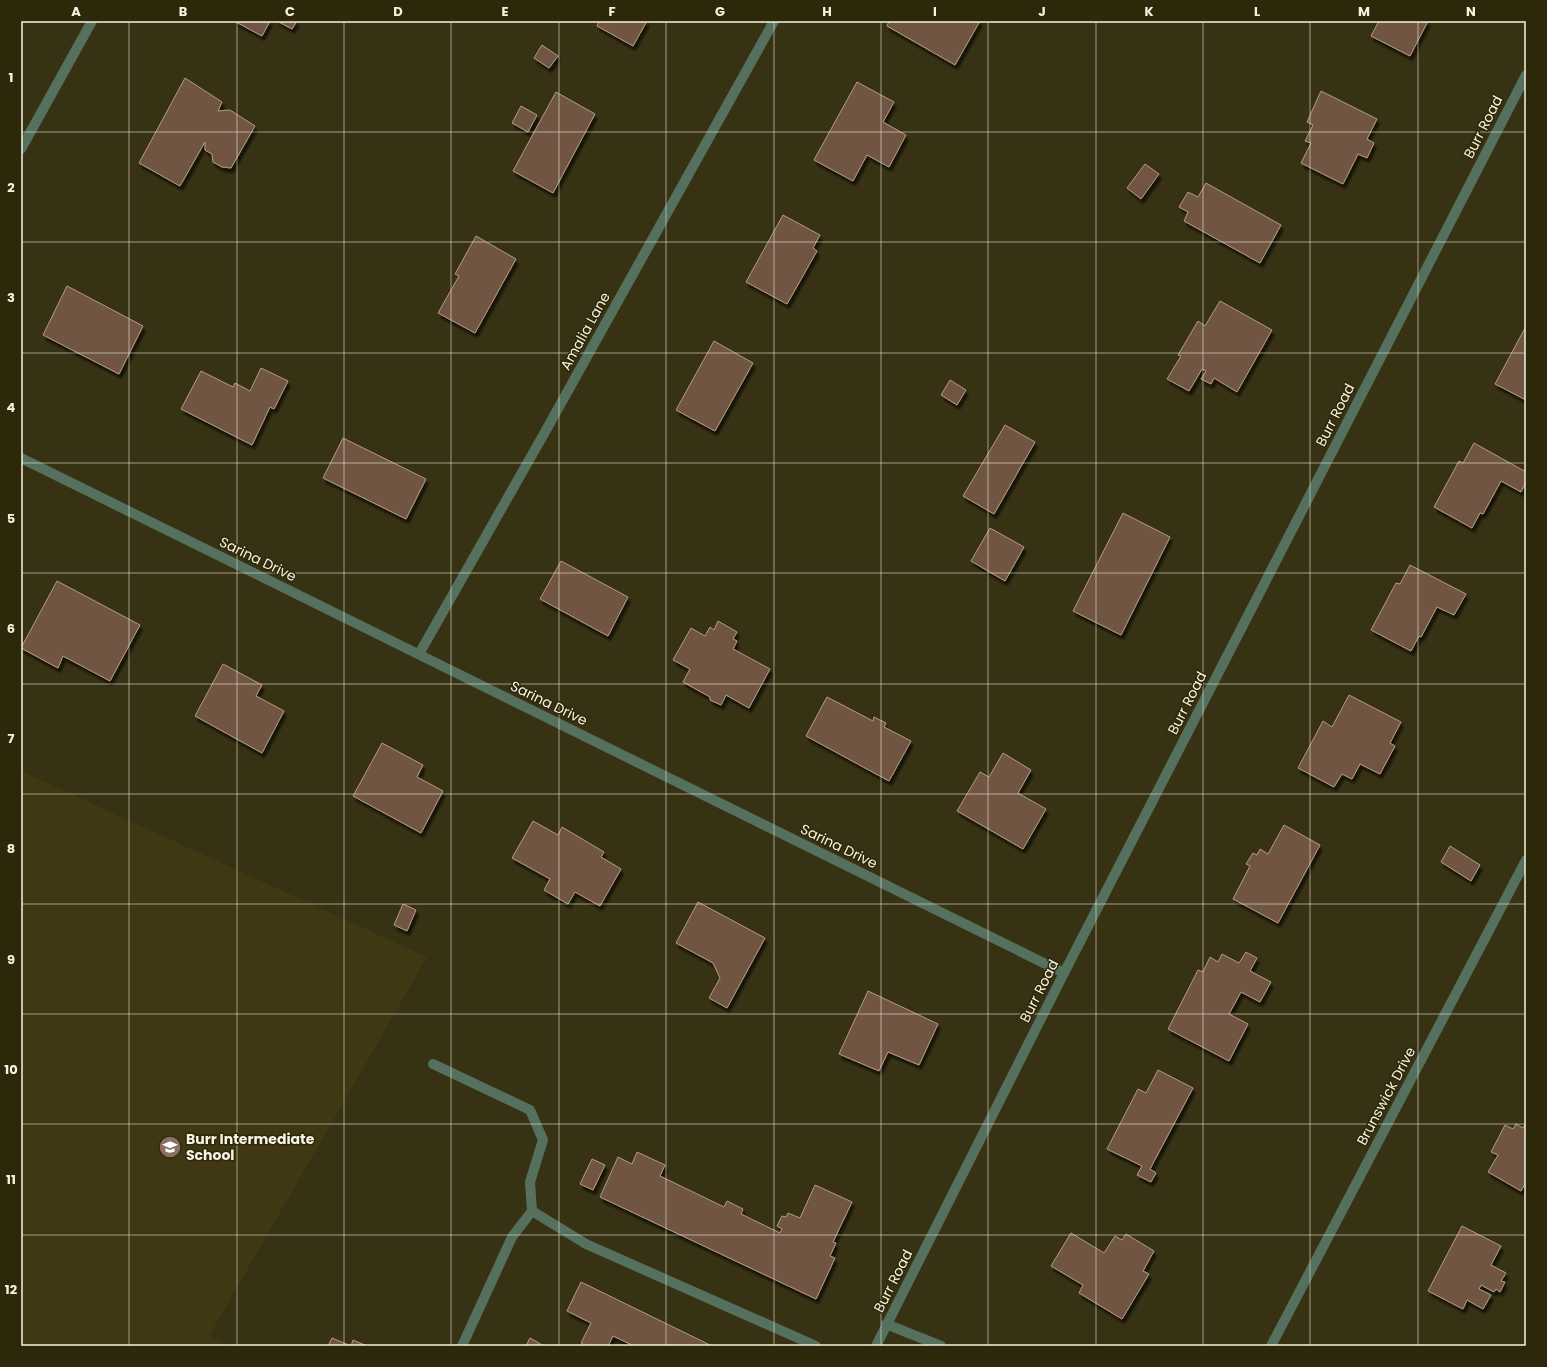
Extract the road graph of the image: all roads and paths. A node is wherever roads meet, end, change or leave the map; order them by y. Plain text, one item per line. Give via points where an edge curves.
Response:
1 (92, 21) edge
2 (774, 21) edge
3 (1526, 74) edge
4 (21, 148) edge
5 (21, 458) edge
6 (419, 654) junction
7 (1526, 860) edge
8 (1064, 973) junction
9 (433, 1064) dead end
10 (532, 1211) junction
11 (886, 1324) junction
12 (462, 1346) edge
13 (816, 1346) edge
14 (876, 1346) edge
15 (941, 1346) edge
16 (1271, 1346) edge

1 - 4 street
2 - 6 street, Amalia Lane
3 - 8 street, Burr Road
5 - 6 street, Sarina Drive
6 - 8 street, Sarina Drive
7 - 16 street, Brunswick Drive
8 - 11 street, Burr Road
9 - 10 street via 530,1110 543,1140 530,1182
10 - 12 street via 512,1237
10 - 13 street via 586,1244
11 - 14 street, Burr Road
11 - 15 street

